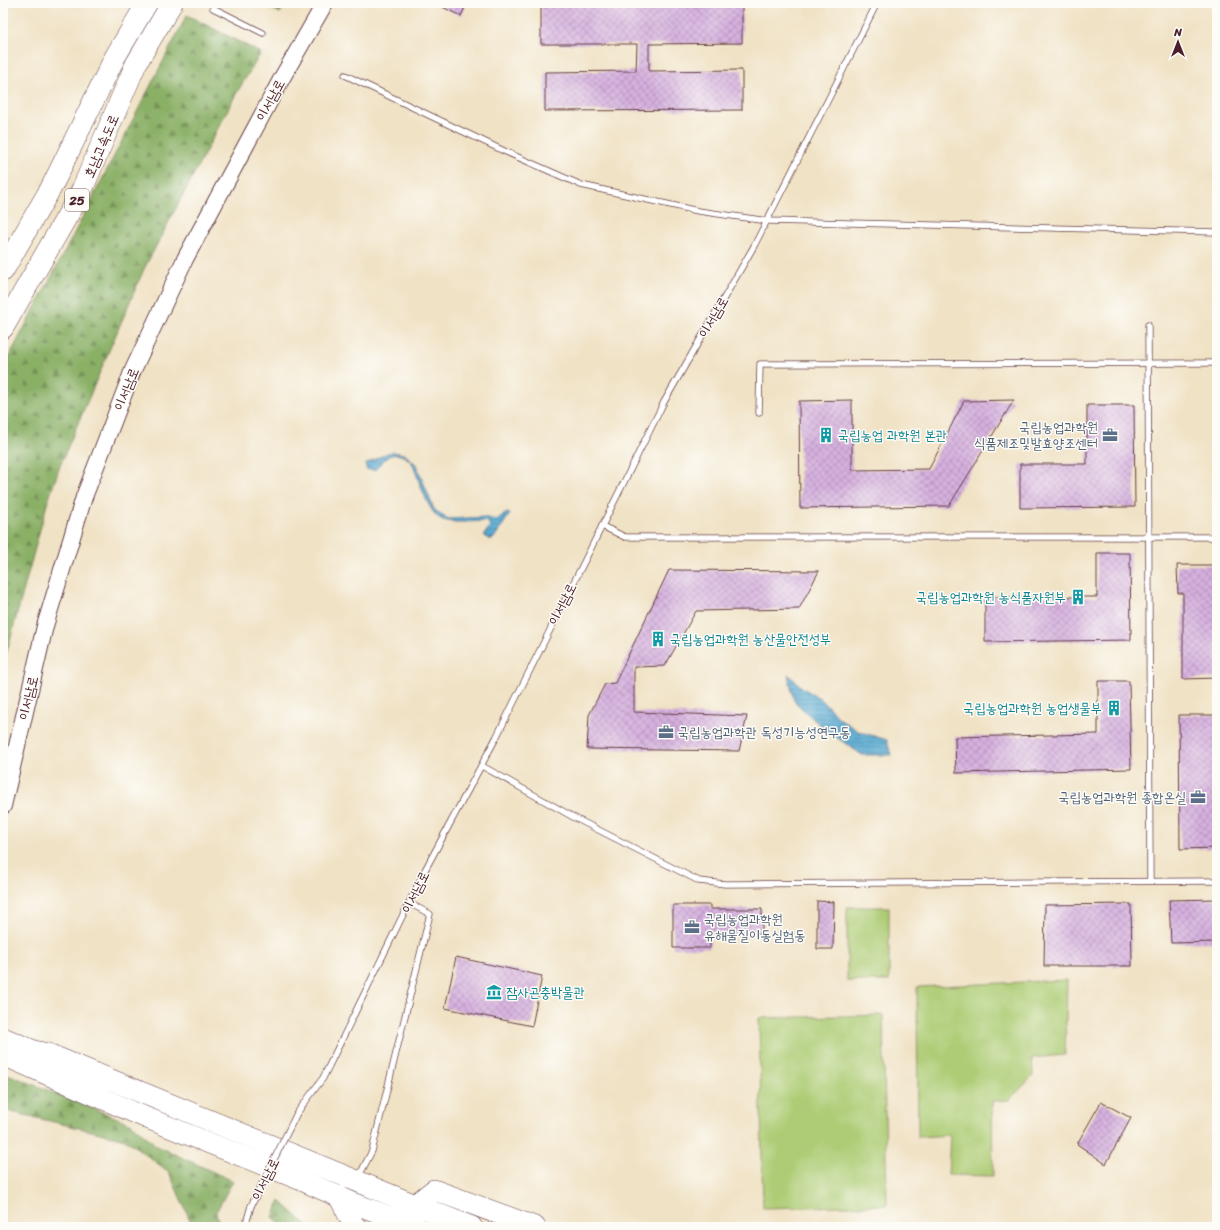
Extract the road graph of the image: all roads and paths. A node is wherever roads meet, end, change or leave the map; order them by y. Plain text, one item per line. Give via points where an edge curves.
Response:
1 (147, 3) edge
2 (172, 3) edge
3 (325, 3) edge
4 (877, 3) edge
5 (213, 8) dead end
6 (263, 33) dead end
7 (345, 74) dead end
8 (768, 221) junction
9 (1217, 232) edge
10 (3, 271) edge
11 (1148, 325) dead end
12 (3, 328) edge
13 (1217, 362) edge
14 (1148, 363) junction
15 (758, 413) dead end
16 (602, 526) junction
17 (1217, 537) edge
18 (1149, 538) junction
19 (482, 766) junction
20 (3, 806) edge
21 (1150, 881) junction
22 (1217, 881) edge
23 (409, 903) junction
24 (3, 1027) edge
25 (4, 1052) edge
26 (48, 1054) junction
27 (357, 1181) junction
28 (346, 1200) junction
29 (420, 1201) junction
30 (244, 1227) edge
31 (356, 1227) edge
32 (388, 1227) edge
33 (417, 1227) edge
34 (472, 1227) edge
35 (504, 1227) edge
36 (535, 1227) edge

1 - 10 highway, 호남고속도로 / 25 via 115,57 52,186
2 - 12 highway, 호남고속도로 / 25 via 136,64 82,192
3 - 20 main road, 이서남로 via 282,76 185,259 133,370 84,497 49,612
4 - 8 lane, 이서남로
5 - 6 lane
7 - 8 lane via 504,151 581,185 698,211
8 - 9 lane
8 - 16 lane, 이서남로 via 664,402
11 - 14 lane
13 - 14 lane
14 - 15 lane via 760,364
14 - 18 lane
16 - 18 lane via 625,537
16 - 19 lane, 이서남로
17 - 18 lane
18 - 21 lane
19 - 21 lane via 575,818 699,880 725,884
19 - 23 lane, 이서남로
21 - 22 lane
23 - 27 lane via 430,914 372,1151
23 - 30 lane, 이서남로, bridge via 323,1078 297,1113 251,1206
24 - 26 highway via 34,1042
25 - 26 highway via 34,1051
25 - 28 highway via 147,1118
26 - 27 highway
27 - 29 highway
28 - 31 highway
28 - 32 highway via 357,1215
28 - 33 highway
29 - 34 highway
29 - 35 highway
29 - 36 highway via 434,1190

